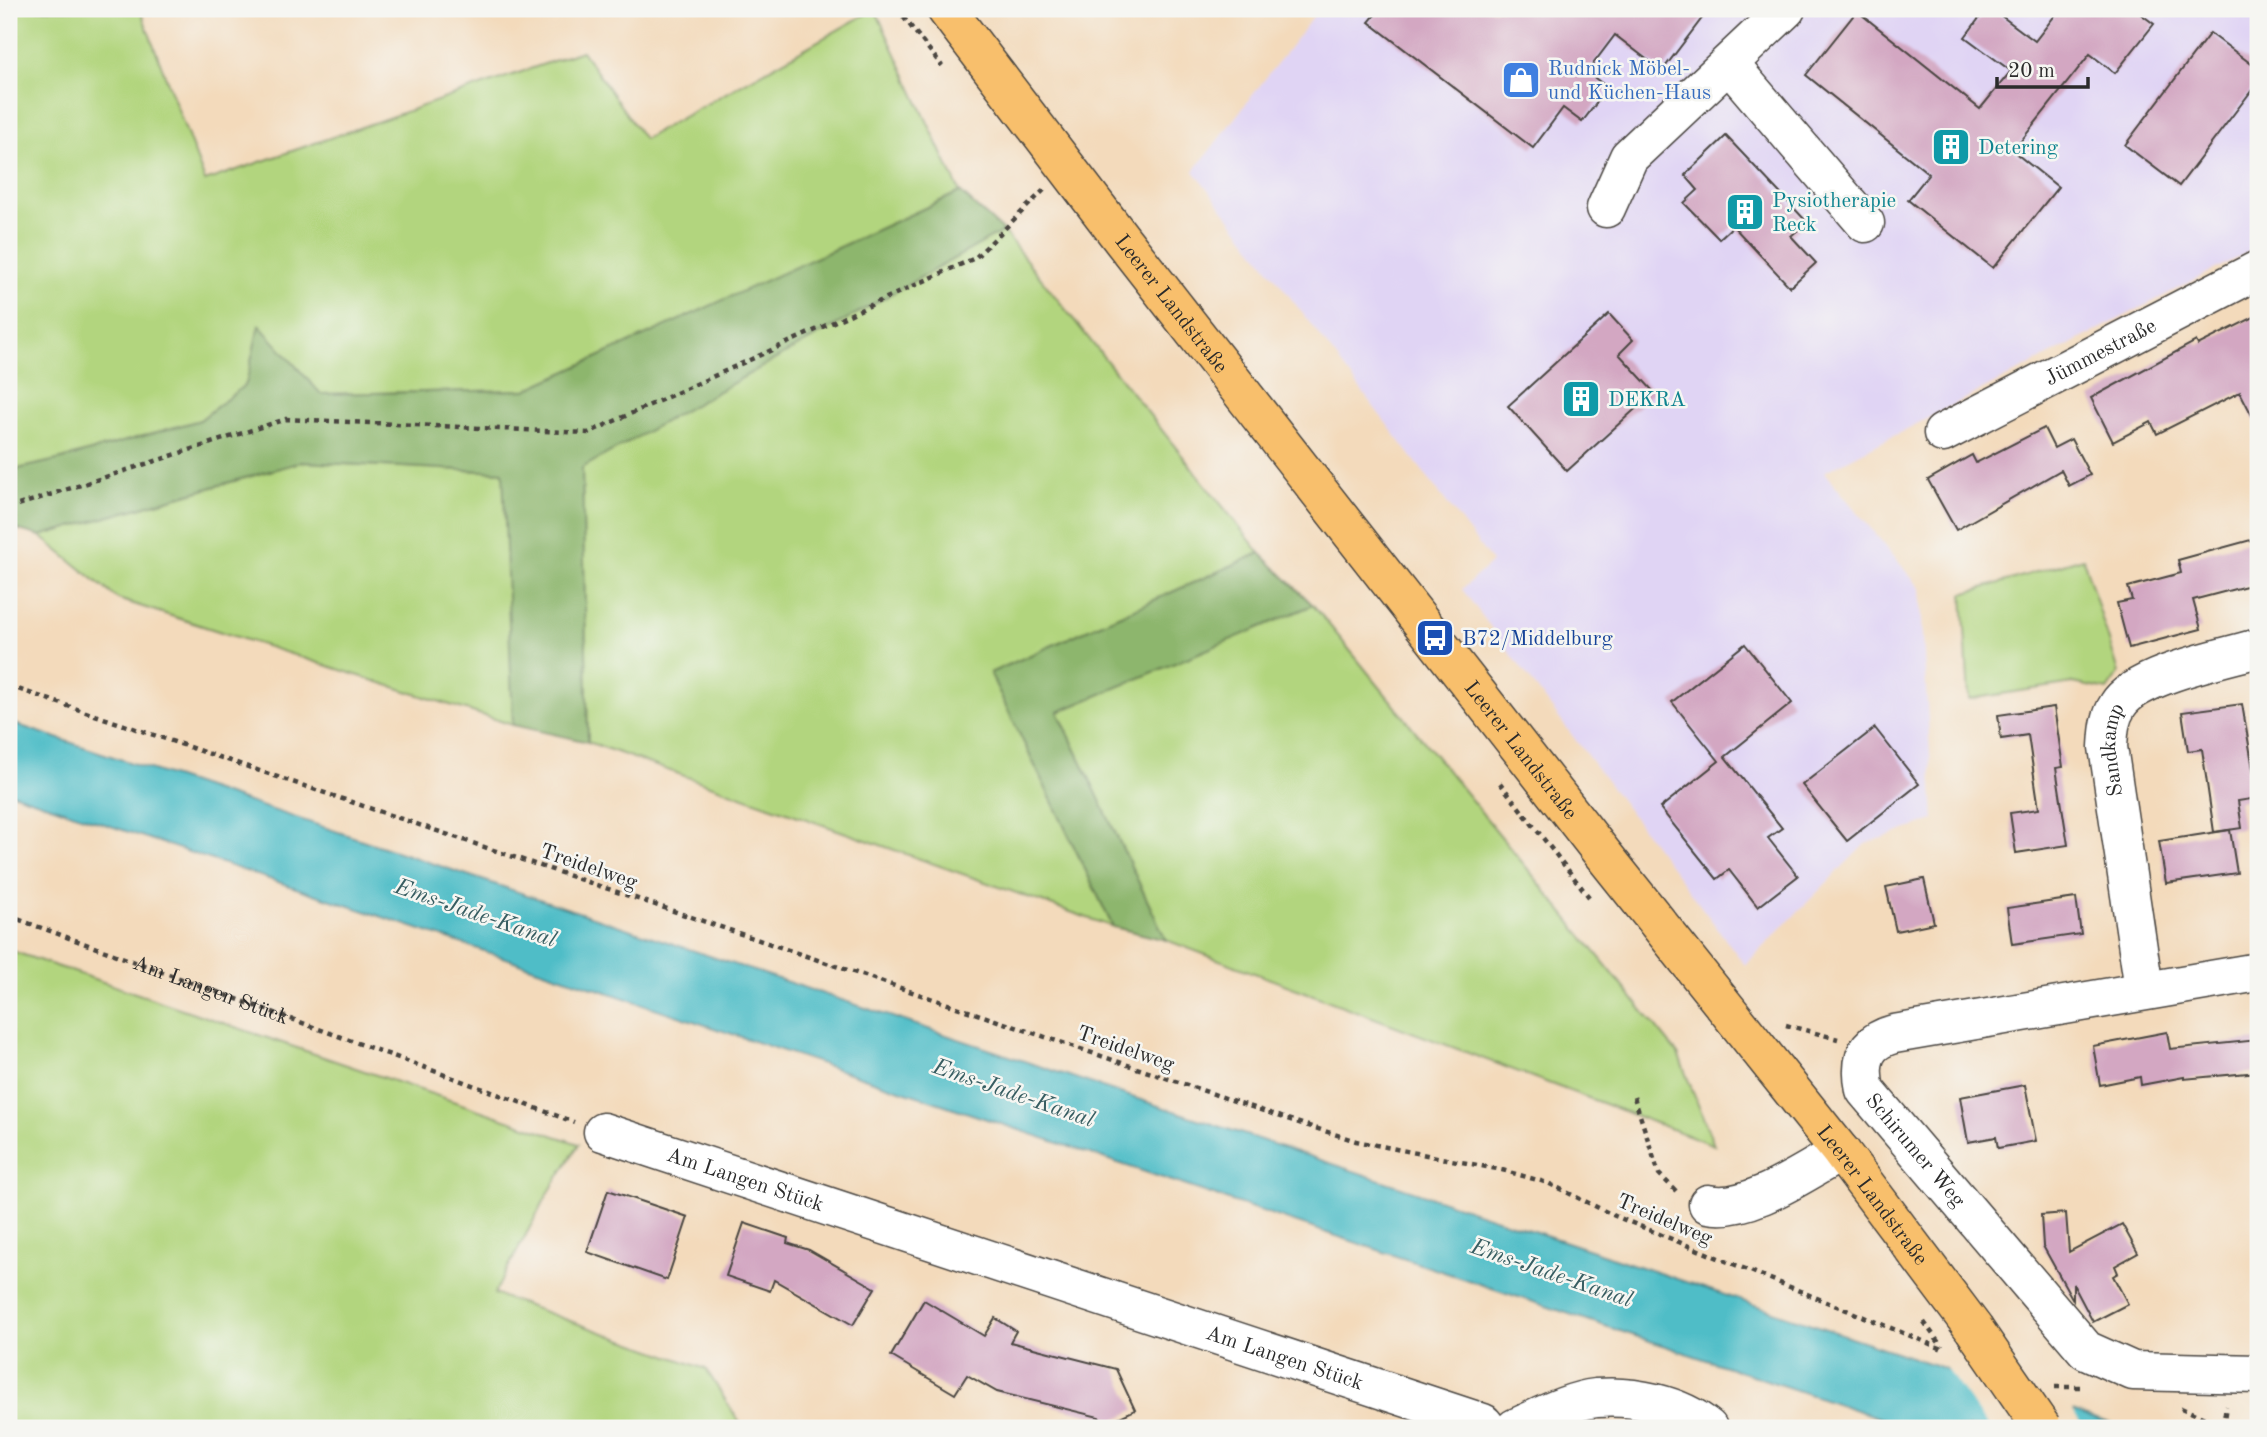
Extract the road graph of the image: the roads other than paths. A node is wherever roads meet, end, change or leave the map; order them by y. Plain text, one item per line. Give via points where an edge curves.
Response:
1 (946, 9) edge
2 (1786, 9) edge
3 (1730, 64) junction
4 (1606, 208) dead end
5 (1864, 223) dead end
6 (2258, 270) edge
7 (1943, 433) dead end
8 (2258, 648) edge
9 (2258, 972) edge
10 (2144, 989) junction
11 (603, 1132) road end
12 (1841, 1152) junction
13 (1708, 1204) road end
14 (2258, 1374) edge
15 (1486, 1428) edge
16 (1515, 1428) edge
17 (1708, 1428) edge
18 (2042, 1428) edge

1 - 12 main road, Leerer Landstraße via 1602,853
2 - 3 street
3 - 4 street via 1629,157
3 - 5 street
6 - 7 street, Jümmestraße
8 - 10 street, Sandkamp via 2144,684 2119,702 2110,722 2108,747
9 - 10 street
10 - 14 street, Schirumer Weg via 1881,1037 1862,1058 1866,1090 2086,1350 2133,1371
11 - 15 street, Am Langen Stück via 1483,1423
12 - 13 street via 1749,1201 1720,1207
12 - 18 main road, Leerer Landstraße, bridge via 1960,1340
16 - 17 street via 1594,1398 1666,1406

